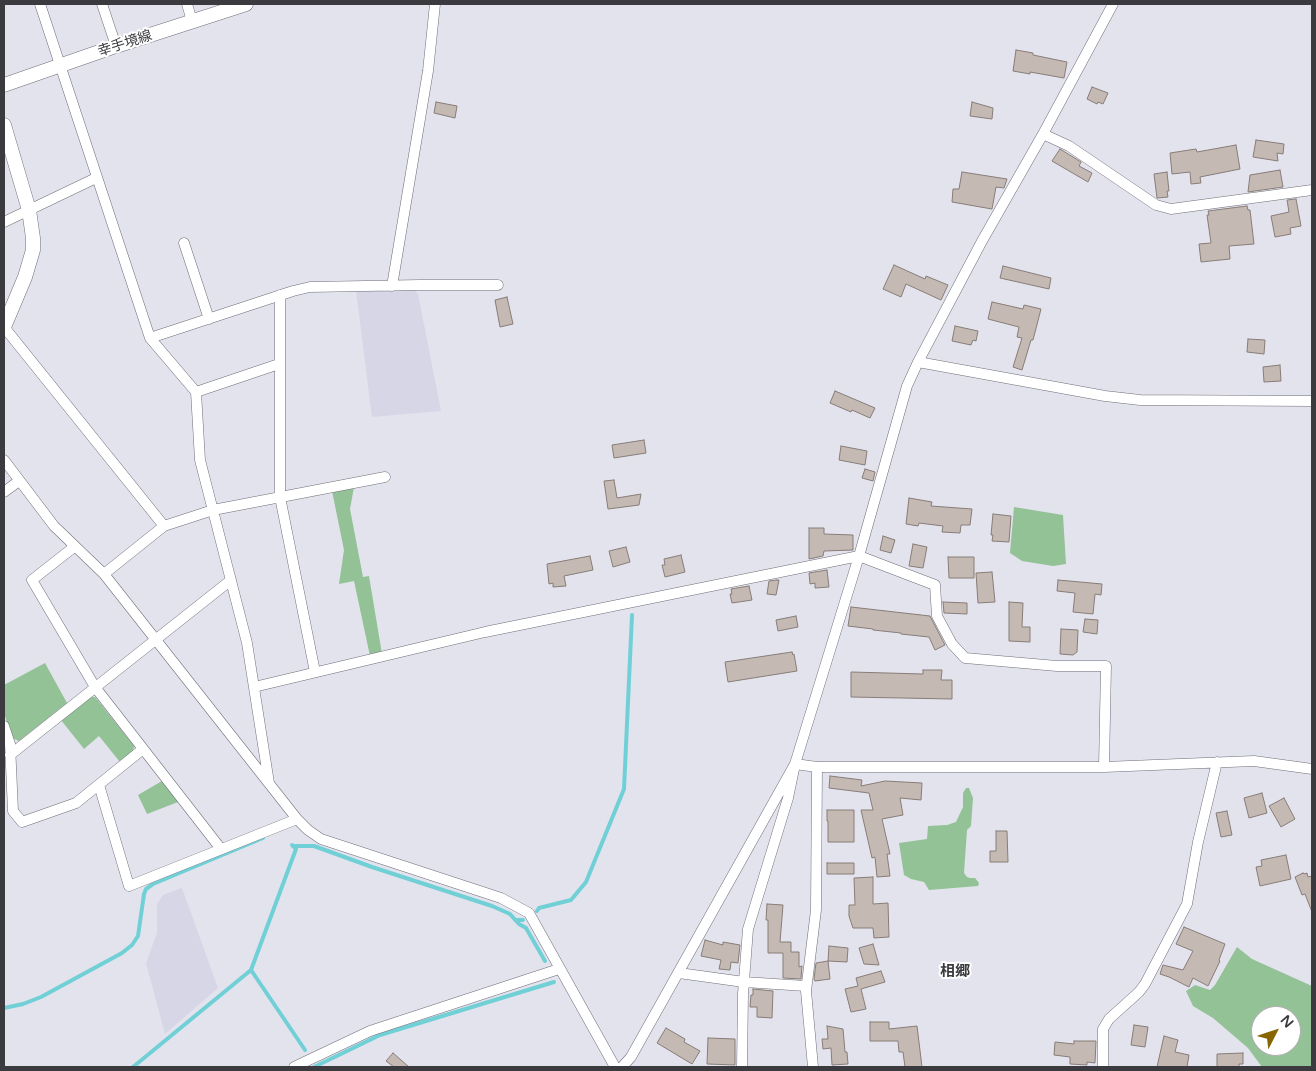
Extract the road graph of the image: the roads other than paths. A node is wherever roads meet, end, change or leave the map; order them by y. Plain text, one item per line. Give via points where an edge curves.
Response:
1 (40, 4) edge
2 (102, 4) edge
3 (187, 4) edge
4 (246, 4) edge
5 (435, 4) edge
6 (1113, 4) edge
7 (192, 22) junction
8 (116, 46) junction
9 (61, 66) junction
10 (4, 85) edge
11 (4, 125) edge
12 (1044, 134) junction
13 (8, 155) edge
14 (96, 178) junction
15 (1312, 190) edge
16 (30, 210) junction
17 (4, 222) edge
18 (184, 243) dead end
19 (498, 285) dead end
20 (392, 286) junction
21 (280, 295) junction
22 (208, 319) junction
23 (4, 327) edge
24 (150, 338) junction
25 (918, 362) junction
26 (279, 364) junction
27 (196, 392) junction
28 (1312, 401) edge
29 (4, 460) edge
30 (385, 478) dead end
31 (19, 481) junction
32 (4, 492) edge
33 (280, 497) junction
34 (213, 510) junction
35 (164, 526) junction
36 (74, 547) junction
37 (859, 556) junction
38 (104, 574) junction
39 (231, 580) junction
40 (155, 639) junction
41 (315, 672) junction
42 (95, 687) junction
43 (254, 688) junction
44 (4, 726) edge
45 (143, 748) junction
46 (10, 755) junction
47 (1217, 762) junction
48 (795, 764) junction
49 (817, 767) junction
50 (1104, 767) junction
51 (1312, 769) edge
52 (269, 784) junction
53 (99, 785) junction
54 (8, 788) edge
55 (297, 820) junction
56 (221, 849) junction
57 (559, 969) junction
58 (679, 973) junction
59 (744, 982) junction
60 (806, 986) junction
61 (294, 1067) edge
62 (615, 1067) edge
63 (622, 1067) edge
64 (742, 1067) edge
65 (813, 1067) edge
66 (1103, 1067) edge

1 - 9 street
2 - 8 street
3 - 7 street
4 - 7 main road, 幸手境線
5 - 20 street via 428,71
6 - 12 street
7 - 8 main road, 幸手境線
8 - 9 main road, 幸手境線
9 - 10 main road, 幸手境線
9 - 14 street
11 - 13 main road
12 - 15 street via 1069,146 1156,205 1171,209
12 - 25 street via 982,241
13 - 16 main road
14 - 16 street
14 - 24 street
16 - 17 street
16 - 23 main road via 33,250
18 - 22 street
19 - 20 street
20 - 21 street via 310,287
21 - 22 street
21 - 26 street
22 - 24 street
23 - 35 street
24 - 27 street
25 - 28 street via 1140,400
25 - 37 street via 907,386
26 - 27 street
26 - 33 street
27 - 34 street via 200,460
29 - 31 street
30 - 33 street
31 - 32 street
31 - 36 street
33 - 34 street
33 - 41 street
34 - 35 street
34 - 39 street
35 - 38 street
36 - 38 street
36 - 42 street via 32,580
37 - 41 street via 485,632
37 - 48 street
37 - 50 street via 935,585 937,616 952,644 965,658 1057,666 1106,666
38 - 40 street
39 - 40 street
39 - 43 street via 247,643
40 - 42 street
40 - 52 street
41 - 43 street
42 - 45 street
42 - 46 street
43 - 52 street
44 - 46 street
45 - 53 street
45 - 56 street
46 - 54 street
47 - 50 street
47 - 51 street via 1254,761
47 - 66 street via 1187,904 1146,984 1109,1019 1103,1029
48 - 49 street
48 - 58 street
48 - 59 street via 788,798 748,928
49 - 50 street
49 - 60 street via 816,910
52 - 55 street
53 - 54 street via 76,803 22,822 13,811
53 - 56 street via 129,886
55 - 56 street
55 - 57 street via 321,839 501,898 529,913
57 - 61 street via 370,1031
57 - 62 street
58 - 59 street
58 - 63 street via 631,1057
59 - 60 street
59 - 64 street
60 - 65 street

